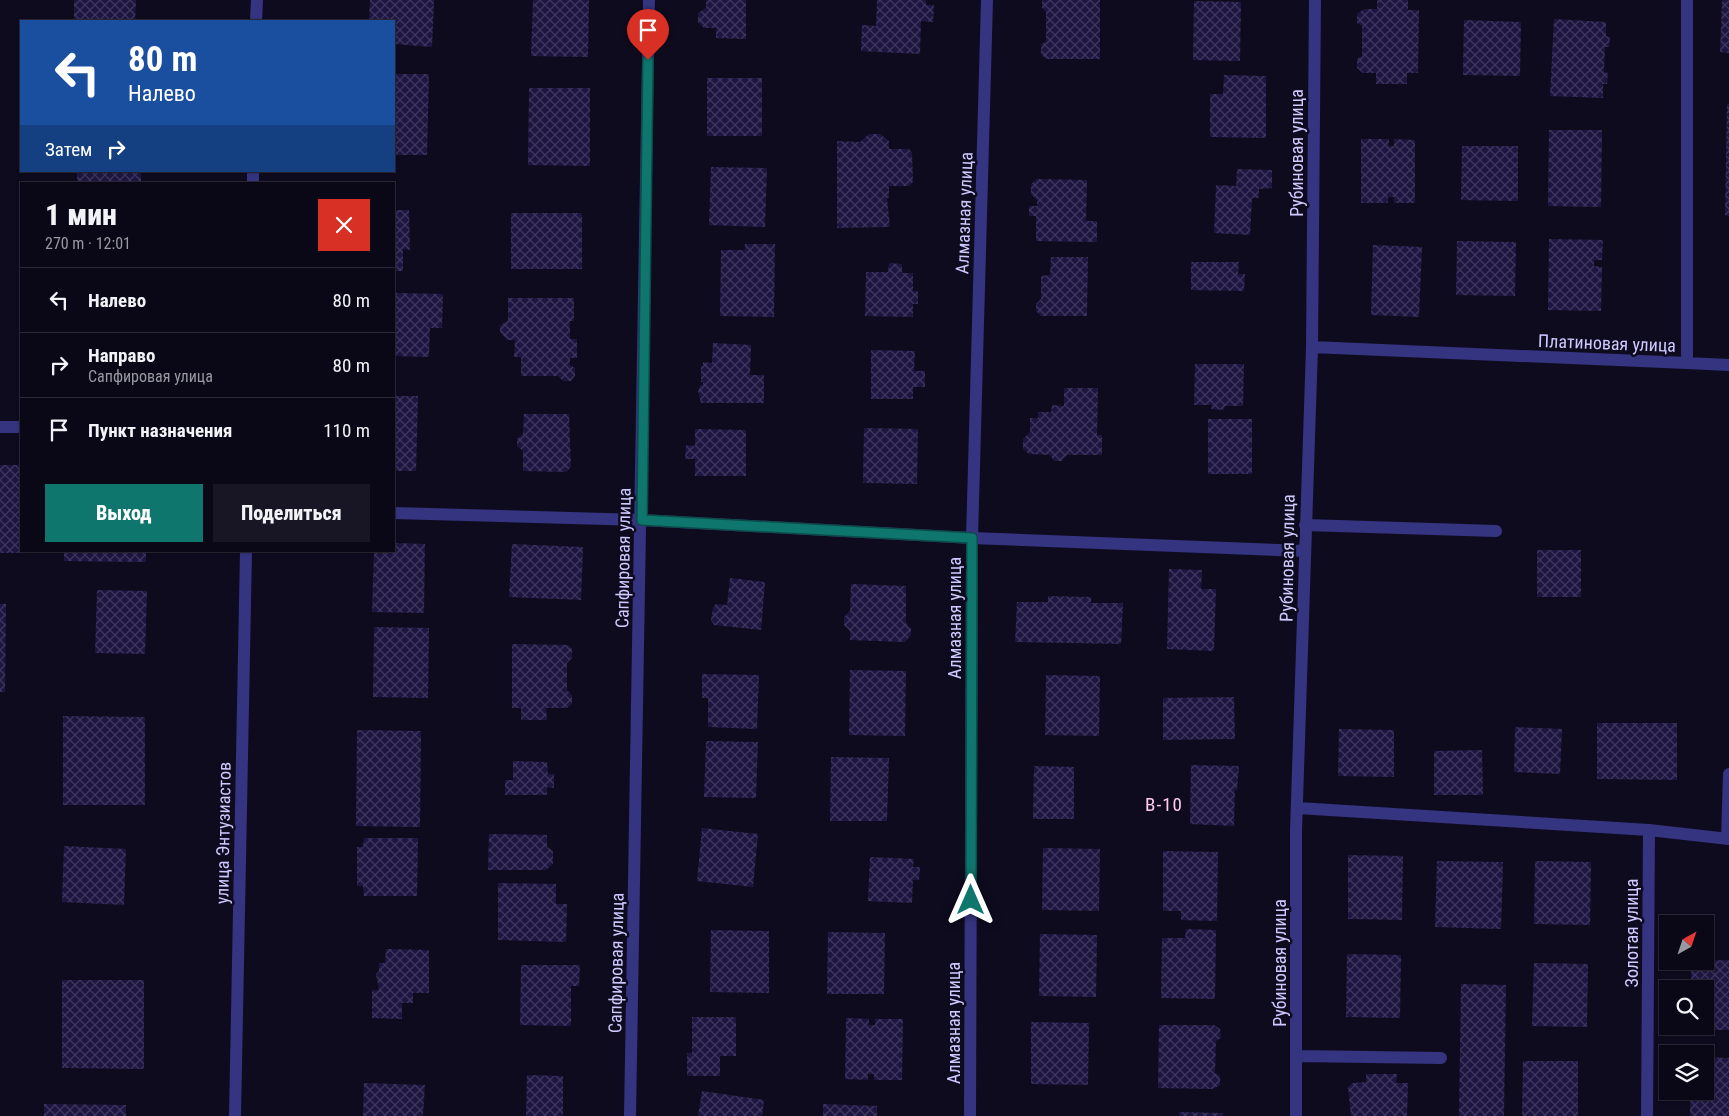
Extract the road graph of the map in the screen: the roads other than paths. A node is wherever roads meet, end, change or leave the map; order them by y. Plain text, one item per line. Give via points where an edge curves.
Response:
1 (257, 0) edge
2 (649, 0) edge
3 (987, 0) edge
4 (1315, 0) edge
5 (1687, 0) edge
6 (256, 20) edge
7 (1312, 347) junction
8 (1687, 364) junction
9 (1729, 365) edge
10 (0, 427) edge
11 (20, 427) edge
12 (395, 513) edge
13 (642, 520) junction
14 (1305, 525) junction
15 (1496, 531) dead end
16 (972, 538) junction
17 (1304, 551) junction
18 (246, 552) edge
19 (1729, 774) edge
20 (1298, 808) junction
21 (1649, 830) junction
22 (1728, 839) edge
23 (1297, 1056) junction
24 (1441, 1058) dead end
25 (235, 1116) edge
26 (630, 1116) edge
27 (970, 1116) edge
28 (1296, 1116) edge
29 (1648, 1116) edge

1 - 6 street
2 - 13 street, Сапфировая улица
3 - 16 street, Алмазная улица
4 - 7 street, Рубиновая улица
5 - 8 street, Платиновая улица
7 - 8 street, Платиновая улица
7 - 14 street, Рубиновая улица
8 - 9 street
10 - 11 street
12 - 13 street
13 - 16 street
13 - 26 street, Сапфировая улица
14 - 15 street
14 - 17 street, Рубиновая улица
16 - 17 street
16 - 27 street, Алмазная улица
17 - 20 street, Рубиновая улица
18 - 25 street, улица Энтузиастов
19 - 22 street
20 - 21 street
20 - 23 street, Рубиновая улица
21 - 22 street
21 - 29 street, Золотая улица
23 - 24 street
23 - 28 street, Рубиновая улица

